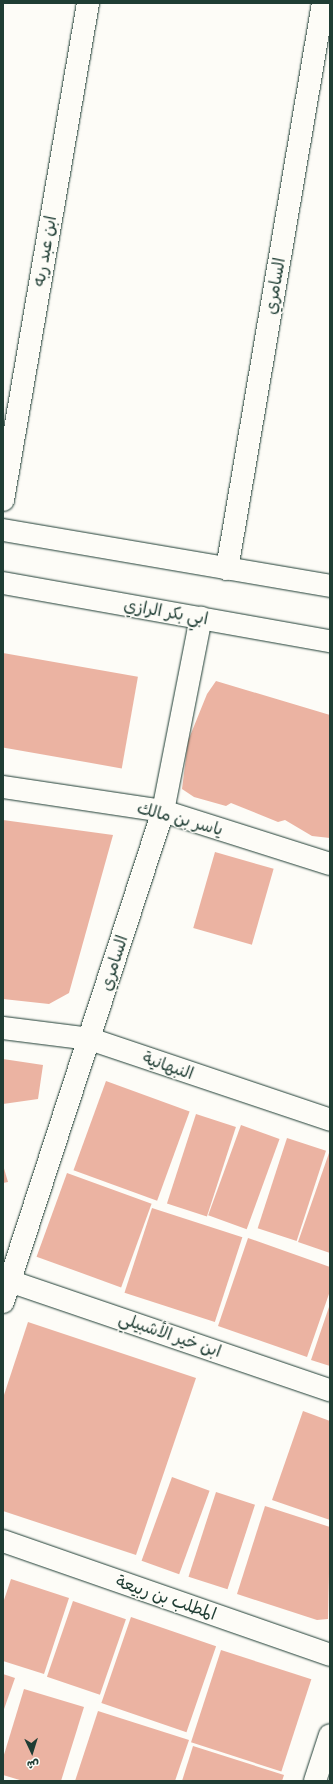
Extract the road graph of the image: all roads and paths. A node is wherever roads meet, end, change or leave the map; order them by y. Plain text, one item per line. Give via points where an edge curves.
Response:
1 (88, 3) edge
2 (323, 3) edge
3 (3, 500) edge
4 (3, 530) edge
5 (226, 569) junction
6 (3, 583) edge
7 (330, 586) edge
8 (201, 618) junction
9 (330, 641) edge
10 (3, 787) edge
11 (163, 811) junction
12 (330, 864) edge
13 (3, 1028) edge
14 (90, 1039) junction
15 (330, 1120) edge
16 (10, 1281) junction
17 (3, 1302) edge
18 (330, 1390) edge
19 (3, 1541) edge
20 (330, 1655) edge
21 (330, 1735) edge
22 (315, 1781) edge

1 - 3 street, ابن عبد ربه
2 - 5 street, السامري
4 - 5 street
5 - 7 street
6 - 8 street, ابي بكر الرازي
8 - 9 street, ابي بكر الرازي
8 - 11 street, السامري
10 - 11 street, ياسر بن مالك
11 - 12 street, ياسر بن مالك
11 - 14 street, السامري
13 - 14 street, النبهانية
14 - 15 street, النبهانية
14 - 16 street, السامري
16 - 17 street, السامري
16 - 18 street, ابن خير الأشبيلي
19 - 20 street, المطلب بن ربيعة
21 - 22 street

